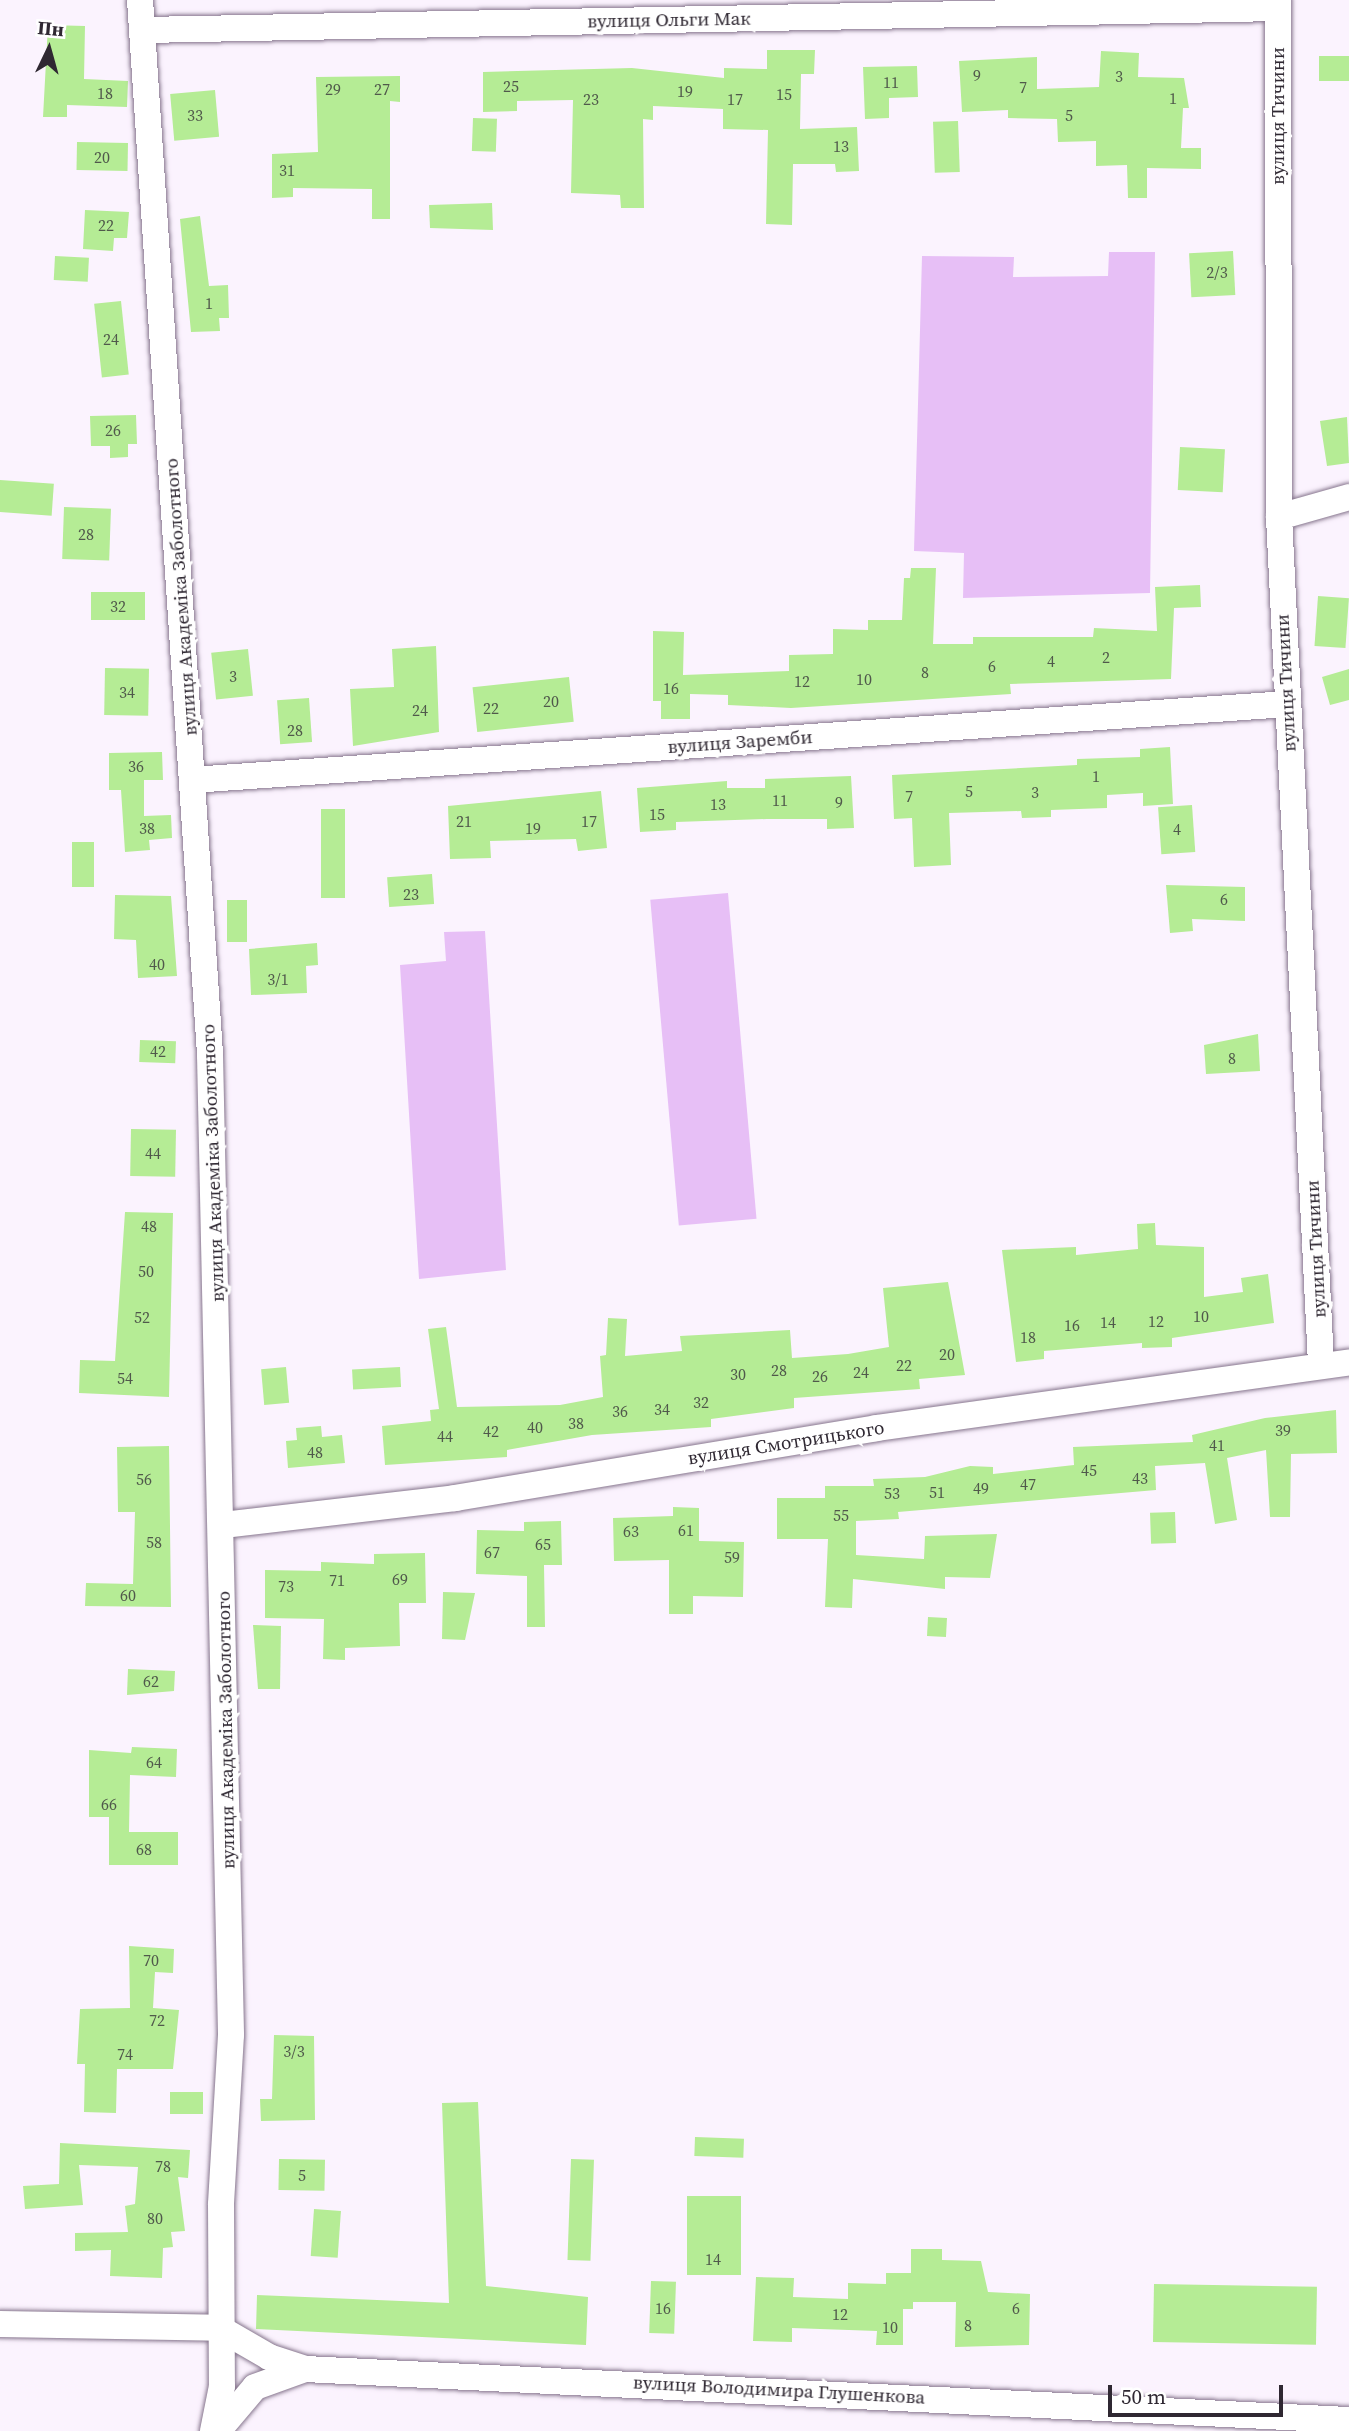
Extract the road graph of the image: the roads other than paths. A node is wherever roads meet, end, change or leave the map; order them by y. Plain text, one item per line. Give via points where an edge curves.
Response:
1 (141, 0) edge
2 (1278, 4) edge
3 (144, 30) junction
4 (1349, 497) edge
5 (1279, 517) junction
6 (1287, 704) junction
7 (192, 780) junction
8 (1349, 1362) edge
9 (1321, 1365) junction
10 (223, 1525) junction
11 (0, 2324) edge
12 (219, 2328) junction
13 (305, 2369) junction
14 (1349, 2420) edge
15 (216, 2431) edge

1 - 3 street, вулиця Академіка Заболотного
2 - 3 street, вулиця Ольги Мак
2 - 5 street, вулиця Тичини
3 - 7 street, вулиця Академіка Заболотного
4 - 5 street
5 - 6 street, вулиця Тичини
6 - 7 street, вулиця Заремби
6 - 9 street, вулиця Тичини
7 - 10 street, вулиця Академіка Заболотного via 210,1055
8 - 9 street, вулиця Смотрицького
9 - 10 street, вулиця Смотрицького via 876,1428 455,1498
10 - 12 street, вулиця Академіка Заболотного via 231,2035
11 - 12 street
12 - 13 street, вулиця Володимира Глушенкова via 269,2357
12 - 15 street, вулиця Академіка Заболотного via 222,2386
13 - 14 street, вулиця Володимира Глушенкова
13 - 15 street via 255,2388

